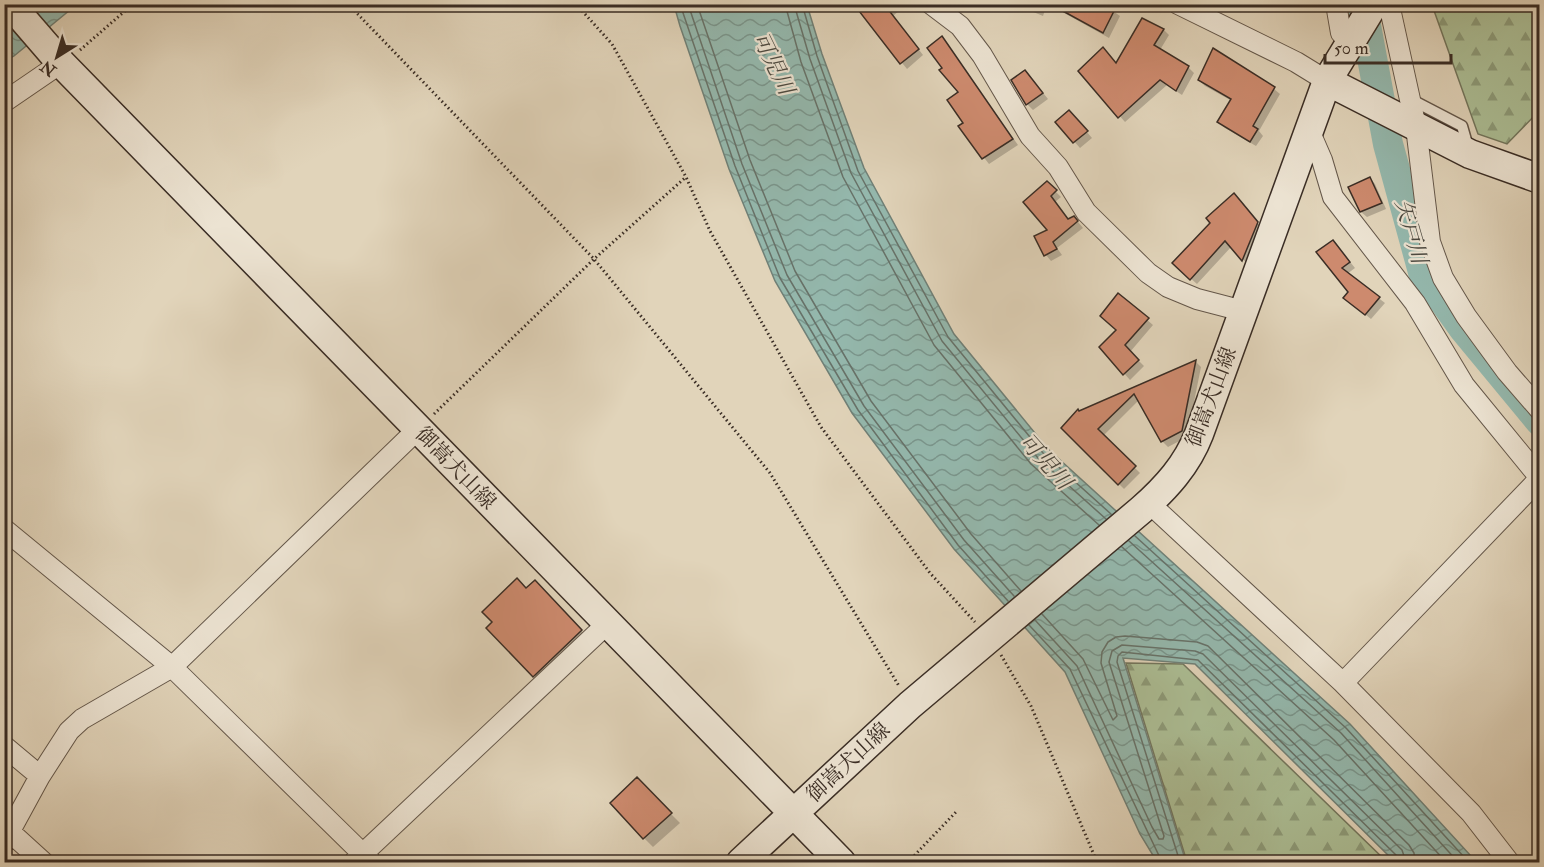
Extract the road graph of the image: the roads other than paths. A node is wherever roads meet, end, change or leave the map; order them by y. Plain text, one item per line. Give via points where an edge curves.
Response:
1 (10, 4) edge
2 (931, 4) edge
3 (1178, 4) edge
4 (1336, 4) edge
5 (1374, 4) edge
6 (1389, 4) edge
7 (1352, 42) junction
8 (61, 63) junction
9 (1327, 81) junction
10 (1410, 99) junction
11 (4, 102) edge
12 (1416, 127) junction
13 (1309, 130) junction
14 (1470, 154) junction
15 (1539, 179) edge
16 (1243, 310) junction
17 (1539, 410) edge
18 (418, 429) junction
19 (1539, 478) edge
20 (1145, 506) junction
21 (4, 529) edge
22 (607, 624) junction
23 (172, 667) junction
24 (1343, 683) junction
25 (4, 746) edge
26 (40, 776) junction
27 (794, 813) junction
28 (7, 837) edge
29 (363, 860) edge
30 (43, 862) edge
31 (741, 862) edge
32 (841, 862) edge
33 (1509, 862) edge

1 - 8 main road, 御嵩犬山線
2 - 16 street via 960,26 982,54 1030,136 1058,167 1086,213 1148,273 1168,287
3 - 9 street
4 - 7 street via 1341,33
5 - 7 main road, 御嵩犬山線
6 - 10 street
7 - 9 main road, 御嵩犬山線
8 - 11 street
8 - 18 main road, 御嵩犬山線
9 - 12 main road
9 - 13 main road, 御嵩犬山線
10 - 12 street
10 - 14 lane via 1462,126
12 - 14 main road
12 - 17 street via 1430,242 1443,278 1500,363
13 - 16 main road, 御嵩犬山線
13 - 19 street via 1333,198 1415,303 1464,385
14 - 15 main road
16 - 20 main road, 御嵩犬山線 via 1192,452 1172,480
18 - 22 main road, 御嵩犬山線
18 - 23 street
19 - 24 street
20 - 24 street
20 - 27 main road, 御嵩犬山線 via 910,705
21 - 23 street
22 - 27 main road, 御嵩犬山線
22 - 29 street
23 - 26 street via 82,719 69,731
23 - 29 street
24 - 33 street via 1472,813
25 - 26 street
26 - 28 street
27 - 31 main road
27 - 32 main road
28 - 30 street

